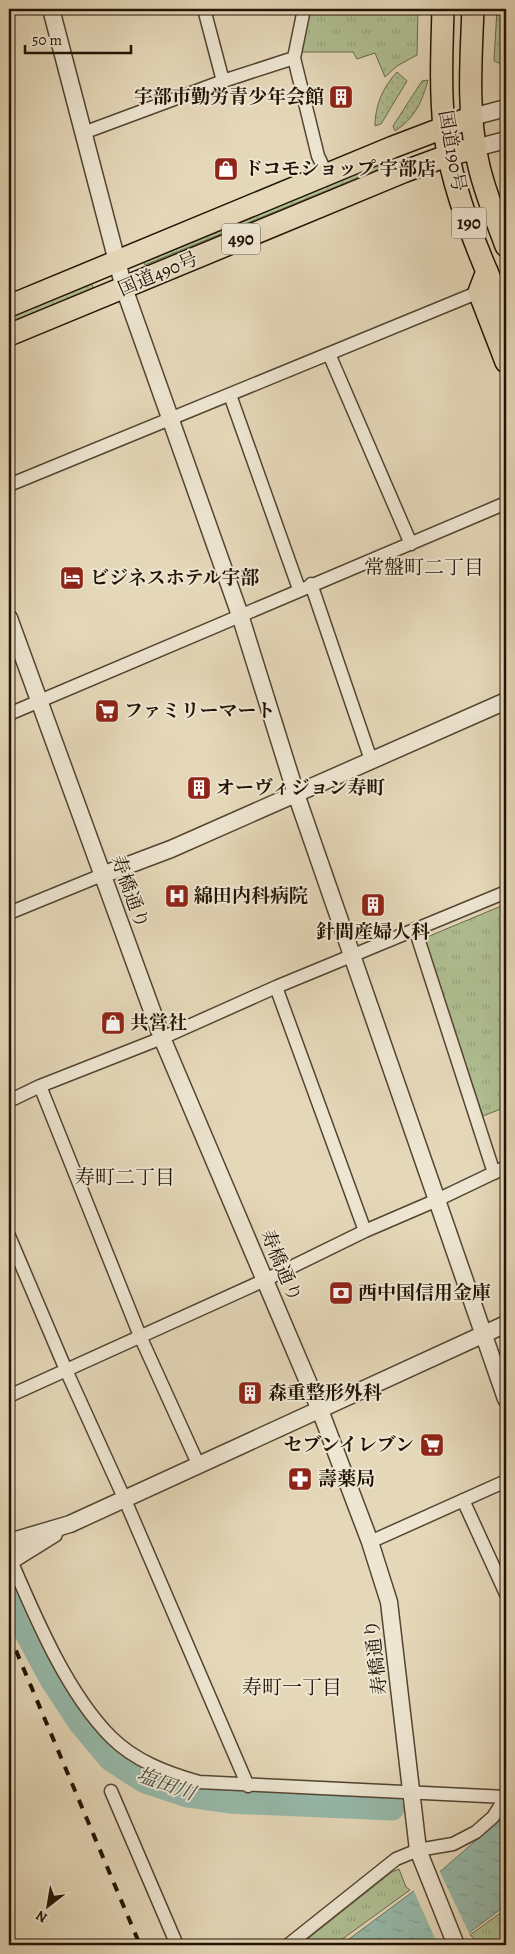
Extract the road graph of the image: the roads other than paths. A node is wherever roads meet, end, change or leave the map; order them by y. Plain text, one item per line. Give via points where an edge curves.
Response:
1 (51, 9) edge
2 (204, 9) edge
3 (304, 9) edge
4 (443, 9) edge
5 (473, 9) edge
6 (294, 58) junction
7 (223, 81) junction
8 (506, 108) edge
9 (472, 117) junction
10 (444, 127) junction
11 (83, 133) junction
12 (506, 140) edge
13 (475, 148) junction
14 (449, 155) junction
15 (327, 176) junction
16 (506, 246) edge
17 (116, 262) junction
18 (488, 271) junction
19 (124, 288) junction
20 (479, 292) junction
21 (9, 306) edge
22 (504, 308) edge
23 (9, 335) edge
24 (329, 354) junction
25 (506, 362) edge
26 (230, 395) junction
27 (170, 419) junction
28 (9, 485) edge
29 (506, 503) edge
30 (411, 544) junction
31 (311, 584) junction
32 (299, 590) junction
33 (240, 615) junction
34 (9, 618) edge
35 (38, 701) junction
36 (506, 701) edge
37 (9, 714) edge
38 (371, 760) junction
39 (296, 794) junction
40 (102, 875) junction
41 (506, 892) edge
42 (9, 913) edge
43 (415, 929) junction
44 (353, 956) junction
45 (276, 987) junction
46 (162, 1038) junction
47 (40, 1086) junction
48 (9, 1101) edge
49 (500, 1170) edge
50 (437, 1200) junction
51 (365, 1231) junction
52 (9, 1236) edge
53 (265, 1280) junction
54 (506, 1324) edge
55 (484, 1334) junction
56 (140, 1336) junction
57 (66, 1370) junction
58 (9, 1396) edge
59 (506, 1399) edge
60 (320, 1410) junction
61 (199, 1466) junction
62 (506, 1481) edge
63 (125, 1500) junction
64 (463, 1500) junction
65 (70, 1524) junction
66 (9, 1542) edge
67 (370, 1542) junction
68 (10, 1560) edge
69 (506, 1594) edge
70 (248, 1786) junction
71 (111, 1791) dead end
72 (412, 1794) junction
73 (506, 1797) edge
74 (418, 1850) junction
75 (177, 1945) edge
76 (288, 1945) edge
77 (456, 1945) edge

1 - 11 street
2 - 7 street
3 - 6 street
4 - 10 highway, 国道190号 / 190 via 441,73
5 - 9 highway, 国道190号 / 190
6 - 7 street
6 - 15 street via 318,156
7 - 11 street
8 - 9 street
9 - 10 highway, 国道490号 / 490
9 - 13 highway, 国道190号 / 190
10 - 14 highway, 国道190号 / 190
10 - 15 highway, 国道490号 / 490
11 - 17 street
12 - 13 street
13 - 14 highway, 国道490号 / 490
13 - 16 highway, 国道190号 / 190 via 486,194
14 - 18 highway, 国道190号 / 190 via 462,203
14 - 19 highway, 国道490号 / 490
15 - 17 highway, 国道490号 / 490
17 - 19 street
17 - 21 highway, 国道490号 / 490
18 - 20 highway
18 - 22 highway, 国道190号 / 190
19 - 23 highway, 国道490号 / 490
19 - 27 street
20 - 22 highway
20 - 24 street
20 - 25 highway
24 - 26 street
24 - 30 street
26 - 27 street
26 - 32 street
27 - 28 street
27 - 33 street
29 - 30 street
30 - 31 street
31 - 32 street
31 - 38 street
32 - 33 street
33 - 35 street
33 - 39 street
34 - 35 street, 寿橋通り
35 - 37 street
35 - 40 street, 寿橋通り
36 - 38 street
38 - 39 street
39 - 40 street via 171,849
39 - 44 street
40 - 42 street
40 - 46 street, 寿橋通り
41 - 43 street
43 - 44 street
43 - 49 street
44 - 45 street
44 - 50 street
45 - 46 street
45 - 51 street
46 - 47 street
46 - 53 street, 寿橋通り
47 - 48 street
47 - 56 street
49 - 50 street
50 - 51 street
50 - 55 street
51 - 53 street
52 - 57 street
53 - 56 street
53 - 60 street, 寿橋通り
54 - 55 street
55 - 59 street
55 - 60 street
56 - 57 street
56 - 61 street
57 - 58 street
57 - 63 street
60 - 61 street
60 - 67 street, 寿橋通り
61 - 63 street
62 - 64 street
63 - 65 street
63 - 70 street
64 - 67 street
64 - 69 street
65 - 66 street
65 - 68 street
67 - 72 street, 寿橋通り via 389,1602
68 - 70 street via 34,1616 77,1693 112,1738 141,1760 178,1776 199,1782
70 - 72 street
71 - 75 street
72 - 73 street
72 - 74 street, 寿橋通り
73 - 74 street via 493,1817 476,1832 453,1844
74 - 76 street via 396,1859
74 - 77 street, 寿橋通り

